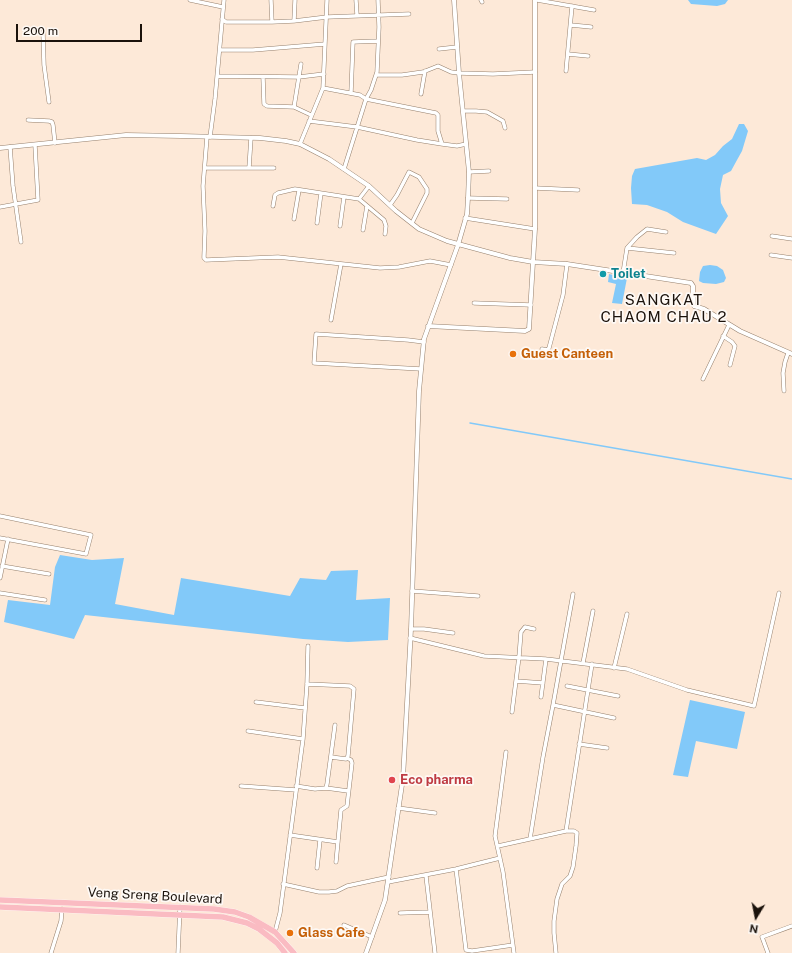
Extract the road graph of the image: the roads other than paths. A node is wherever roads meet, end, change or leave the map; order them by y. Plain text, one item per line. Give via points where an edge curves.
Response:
1 (190, 0) edge
2 (224, 0) edge
3 (271, 0) edge
4 (295, 0) edge
5 (327, 0) edge
6 (356, 0) edge
7 (378, 0) edge
8 (454, 0) edge
9 (536, 0) edge
10 (572, 6) junction
11 (223, 7) junction
12 (594, 10) dead end
13 (379, 14) junction
14 (410, 14) dead end
15 (357, 15) junction
16 (327, 17) junction
17 (222, 19) junction
18 (294, 21) junction
19 (272, 22) junction
20 (571, 25) junction
21 (591, 27) dead end
22 (43, 32) dead end
23 (378, 41) junction
24 (325, 44) junction
25 (458, 47) junction
26 (439, 49) dead end
27 (220, 50) junction
28 (568, 54) junction
29 (588, 56) dead end
30 (301, 64) dead end
31 (426, 71) junction
32 (566, 71) dead end
33 (535, 72) junction
34 (459, 73) junction
35 (324, 74) junction
36 (376, 75) junction
37 (217, 76) junction
38 (299, 76) junction
39 (263, 77) junction
40 (323, 88) junction
41 (351, 93) junction
42 (421, 94) dead end
43 (366, 99) junction
44 (49, 102) dead end
45 (294, 107) junction
46 (463, 111) junction
47 (311, 114) junction
48 (28, 120) dead end
49 (309, 121) junction
50 (357, 127) junction
51 (505, 128) dead end
52 (208, 137) junction
53 (251, 138) junction
54 (55, 143) junction
55 (300, 144) junction
56 (442, 144) junction
57 (466, 144) junction
58 (35, 145) junction
59 (10, 147) junction
60 (0, 148) edge
61 (205, 168) junction
62 (249, 168) junction
63 (274, 168) dead end
64 (344, 169) junction
65 (489, 171) dead end
66 (469, 172) junction
67 (369, 186) junction
68 (535, 188) junction
69 (299, 190) junction
70 (578, 190) dead end
71 (321, 193) junction
72 (344, 197) junction
73 (468, 198) junction
74 (359, 199) junction
75 (507, 199) dead end
76 (15, 204) junction
77 (390, 205) junction
78 (273, 206) dead end
79 (367, 206) junction
80 (0, 207) edge
81 (465, 218) junction
82 (294, 219) dead end
83 (317, 223) dead end
84 (412, 223) junction
85 (340, 226) dead end
86 (363, 230) dead end
87 (535, 230) junction
88 (666, 232) dead end
89 (385, 234) dead end
90 (772, 236) dead end
91 (792, 239) edge
92 (21, 242) dead end
93 (458, 245) junction
94 (627, 248) junction
95 (674, 254) dead end
96 (771, 255) dead end
97 (792, 258) edge
98 (533, 262) junction
99 (341, 264) junction
100 (567, 264) junction
101 (451, 265) junction
102 (623, 273) junction
103 (474, 303) dead end
104 (531, 305) junction
105 (331, 320) dead end
106 (729, 325) junction
107 (428, 326) junction
108 (723, 336) junction
109 (424, 342) junction
110 (542, 349) dead end
111 (790, 353) edge
112 (730, 365) dead end
113 (421, 369) junction
114 (703, 379) dead end
115 (784, 391) dead end
116 (0, 516) edge
117 (0, 538) edge
118 (8, 539) junction
119 (2, 566) junction
120 (49, 574) dead end
121 (0, 578) edge
122 (412, 591) junction
123 (0, 593) edge
124 (779, 593) dead end
125 (572, 594) dead end
126 (478, 596) dead end
127 (45, 600) dead end
128 (593, 611) dead end
129 (627, 614) dead end
130 (411, 629) junction
131 (534, 629) dead end
132 (453, 633) dead end
133 (410, 638) junction
134 (308, 646) dead end
135 (519, 658) junction
136 (546, 659) junction
137 (561, 661) junction
138 (583, 663) junction
139 (592, 664) junction
140 (614, 668) junction
141 (516, 680) junction
142 (307, 684) junction
143 (543, 684) junction
144 (567, 686) dead end
145 (588, 690) junction
146 (618, 696) dead end
147 (541, 697) dead end
148 (256, 702) dead end
149 (554, 705) junction
150 (305, 708) junction
151 (512, 712) dead end
152 (584, 712) junction
153 (614, 718) dead end
154 (335, 725) dead end
155 (248, 731) dead end
156 (303, 739) junction
157 (579, 744) junction
158 (608, 748) dead end
159 (506, 752) dead end
160 (331, 758) junction
161 (347, 758) junction
162 (241, 786) dead end
163 (296, 788) junction
164 (326, 788) junction
165 (348, 791) junction
166 (398, 808) junction
167 (435, 813) dead end
168 (566, 830) junction
169 (290, 835) junction
170 (530, 839) junction
171 (320, 840) junction
172 (338, 842) junction
173 (498, 846) junction
174 (500, 858) junction
175 (336, 862) dead end
176 (317, 868) dead end
177 (456, 869) junction
178 (426, 876) junction
179 (389, 880) junction
180 (283, 884) junction
181 (0, 900) edge
182 (0, 907) edge
183 (180, 907) junction
184 (62, 910) junction
185 (430, 912) junction
186 (400, 913) dead end
187 (180, 914) junction
188 (344, 925) dead end
189 (792, 926) edge
190 (275, 932) junction
191 (372, 937) junction
192 (513, 945) junction
193 (51, 953) edge
194 (178, 953) edge
195 (285, 953) edge
196 (294, 953) edge
197 (366, 953) edge
198 (435, 953) edge
199 (514, 953) edge
200 (556, 953) edge
201 (768, 953) edge

1 - 11 street
2 - 11 street
3 - 19 street
4 - 18 street
5 - 16 street
6 - 15 street
7 - 13 street
8 - 25 street
9 - 10 street
9 - 33 street
10 - 12 street
10 - 20 street
11 - 17 street
13 - 14 street
13 - 15 street
13 - 23 street
15 - 16 street
16 - 18 street
16 - 24 street
17 - 19 street via 226,22
17 - 27 street
18 - 19 street
20 - 21 street
20 - 28 street
22 - 44 street
23 - 36 street
23 - 41 street via 353,42
24 - 27 street
24 - 35 street
25 - 26 street
25 - 34 street
27 - 37 street
28 - 29 street
28 - 32 street
30 - 38 street
31 - 34 street via 438,66
31 - 36 street via 402,75
31 - 42 street
33 - 34 street
33 - 68 street
34 - 46 street
35 - 38 street
35 - 40 street
36 - 43 street
37 - 39 street
37 - 52 street
38 - 39 street
38 - 45 street
39 - 45 street via 264,104
40 - 41 street
40 - 47 street
41 - 43 street
43 - 50 street
43 - 56 street via 438,114 438,131
45 - 47 street
46 - 51 street via 487,112 503,121
46 - 57 street
47 - 49 street
48 - 54 street via 52,122
49 - 50 street
49 - 55 street
50 - 56 street
50 - 64 street
52 - 53 street
52 - 54 street via 118,136
52 - 61 street
53 - 55 street
53 - 62 street
54 - 58 street
55 - 64 street
56 - 57 street
57 - 66 street
58 - 59 street
58 - 76 street via 38,200
59 - 60 street
59 - 76 street
61 - 62 street
61 - 99 street via 204,258 212,260 278,257
62 - 63 street
64 - 67 street
65 - 66 street
66 - 73 street
67 - 74 street
67 - 77 street
68 - 70 street
68 - 87 street
69 - 71 street
69 - 78 street via 276,194
69 - 82 street
71 - 72 street
71 - 83 street
72 - 74 street
72 - 85 street
73 - 75 street
73 - 81 street
74 - 79 street
76 - 80 street
76 - 92 street
77 - 84 street
77 - 84 street via 409,172 419,177 427,193
79 - 86 street
79 - 89 street via 386,223
81 - 87 street
81 - 93 street
84 - 93 street via 419,229
87 - 98 street
88 - 94 street via 645,230
90 - 91 street
93 - 98 street
93 - 101 street
94 - 95 street
94 - 102 street
96 - 97 street
98 - 100 street
98 - 104 street
99 - 101 street via 387,268 430,261
99 - 105 street
100 - 102 street
100 - 110 street via 563,295 551,342 548,349
101 - 107 street
102 - 106 street via 691,283 694,306 704,309
103 - 104 street
104 - 107 street via 528,330 525,331
106 - 108 street
106 - 111 street
107 - 109 street
108 - 112 street via 735,346
108 - 114 street
109 - 113 street
109 - 113 street via 316,334 314,363
111 - 115 street via 783,372
113 - 122 street
116 - 118 street via 92,536 86,554
117 - 118 street
118 - 119 street
119 - 120 street
119 - 121 street
122 - 126 street
122 - 130 street
123 - 127 street
124 - 140 street via 754,706 687,690 627,669
125 - 137 street
128 - 138 street
129 - 140 street
130 - 132 street
130 - 133 street
131 - 135 street via 523,629
133 - 135 street via 484,656
133 - 166 street via 403,778
134 - 142 street
135 - 136 street
135 - 141 street
136 - 137 street
136 - 143 street
137 - 138 street
137 - 149 street
138 - 139 street
139 - 140 street
139 - 145 street
141 - 143 street
141 - 151 street
142 - 150 street
142 - 161 street via 353,687
143 - 147 street
144 - 145 street
145 - 146 street
145 - 152 street
148 - 150 street
149 - 152 street
149 - 170 street via 541,764
150 - 156 street
152 - 153 street
152 - 157 street
154 - 160 street
155 - 156 street
156 - 163 street
157 - 158 street
157 - 168 street
159 - 173 street via 495,836
160 - 161 street
160 - 164 street
161 - 165 street via 352,763
162 - 163 street
163 - 164 street
163 - 169 street
164 - 165 street
165 - 172 street via 347,806 341,810
166 - 167 street
166 - 179 street
168 - 170 street
168 - 200 street via 576,833 576,846 570,876 562,884 557,899 554,921
169 - 171 street
169 - 180 street
170 - 173 street
171 - 172 street
171 - 176 street
172 - 175 street
173 - 174 street
174 - 177 street
174 - 192 street
177 - 178 street
177 - 192 street via 466,950
178 - 179 street
178 - 185 street
179 - 180 street via 347,886 329,892
179 - 191 street
180 - 190 street
181 - 183 main road, Veng Sreng Boulevard
182 - 184 main road, Veng Sreng Boulevard
183 - 187 street
183 - 190 main road, Veng Sreng Boulevard via 235,912 249,916
184 - 187 main road, Veng Sreng Boulevard
184 - 193 street
185 - 186 street
185 - 198 street
187 - 194 street
187 - 195 main road, Veng Sreng Boulevard via 223,916 247,923 268,935
188 - 191 street
189 - 201 street via 762,937
190 - 196 main road, Veng Sreng Boulevard
191 - 197 street
192 - 199 street

